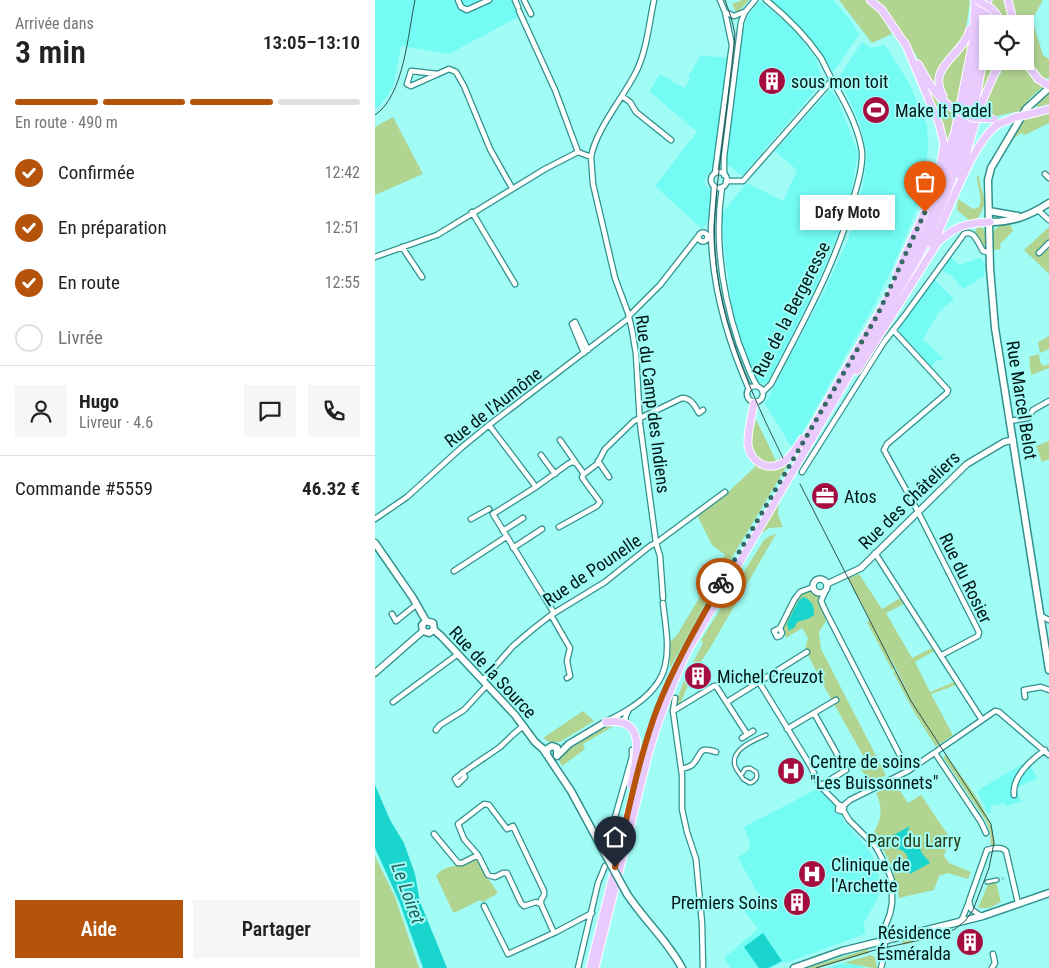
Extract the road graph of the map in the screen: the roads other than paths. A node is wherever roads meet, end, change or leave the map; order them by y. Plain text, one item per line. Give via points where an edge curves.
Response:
1 (458, 0) edge
2 (489, 0) edge
3 (515, 0) edge
4 (524, 0) edge
5 (654, 0) edge
6 (720, 0) edge
7 (755, 0) edge
8 (766, 0) edge
9 (870, 0) edge
10 (976, 0) edge
11 (982, 0) edge
12 (988, 0) edge
13 (1007, 0) edge
14 (974, 11) junction
15 (725, 12) junction
16 (745, 12) junction
17 (531, 14) dead end
18 (996, 15) edge
19 (1011, 15) edge
20 (905, 43) junction
21 (996, 70) edge
22 (1033, 70) edge
23 (438, 74) junction
24 (832, 80) junction
25 (1048, 86) edge
26 (623, 96) junction
27 (953, 108) junction
28 (1049, 110) edge
29 (1016, 117) junction
30 (671, 140) dead end
31 (578, 152) junction
32 (591, 157) junction
33 (715, 173) junction
34 (1045, 174) dead end
35 (724, 175) junction
36 (1049, 178) edge
37 (726, 181) junction
38 (714, 186) junction
39 (722, 187) junction
40 (512, 188) junction
41 (930, 202) junction
42 (1049, 203) edge
43 (1038, 210) junction
44 (989, 211) junction
45 (472, 212) junction
46 (1029, 216) junction
47 (944, 220) junction
48 (1049, 220) edge
49 (989, 226) junction
50 (700, 234) dead end
51 (1049, 243) edge
52 (402, 247) junction
53 (990, 253) junction
54 (1039, 253) dead end
55 (375, 258) edge
56 (422, 277) dead end
57 (515, 284) dead end
58 (905, 294) junction
59 (878, 314) junction
60 (629, 317) junction
61 (893, 330) junction
62 (586, 352) junction
63 (839, 382) junction
64 (757, 386) junction
65 (749, 389) junction
66 (763, 392) junction
67 (1049, 401) edge
68 (754, 403) junction
69 (703, 410) dead end
70 (639, 418) junction
71 (1010, 421) junction
72 (489, 425) junction
73 (560, 440) dead end
74 (1013, 440) junction
75 (541, 455) dead end
76 (599, 461) junction
77 (576, 464) junction
78 (802, 472) dead end
79 (555, 474) junction
80 (584, 474) junction
81 (609, 477) dead end
82 (536, 487) junction
83 (725, 492) dead end
84 (777, 498) junction
85 (917, 511) junction
86 (493, 514) junction
87 (523, 518) dead end
88 (375, 519) edge
89 (471, 519) dead end
90 (559, 527) dead end
91 (542, 530) dead end
92 (503, 531) junction
93 (506, 537) junction
94 (375, 543) edge
95 (656, 543) junction
96 (513, 548) junction
97 (875, 553) junction
98 (454, 571) dead end
99 (827, 584) junction
100 (813, 587) junction
101 (825, 592) junction
102 (417, 604) junction
103 (392, 614) dead end
104 (552, 614) junction
105 (1041, 616) junction
106 (1049, 620) edge
107 (426, 621) junction
108 (779, 628) dead end
109 (433, 630) junction
110 (423, 631) junction
111 (807, 652) dead end
112 (458, 654) junction
113 (942, 655) junction
114 (1049, 670) edge
115 (375, 673) edge
116 (567, 678) dead end
117 (485, 682) junction
118 (759, 682) junction
119 (1049, 690) edge
120 (1025, 697) dead end
121 (675, 698) dead end
122 (836, 700) dead end
123 (393, 702) dead end
124 (727, 702) junction
125 (630, 708) junction
126 (673, 711) junction
127 (814, 713) junction
128 (982, 720) junction
129 (606, 722) junction
130 (627, 724) junction
131 (524, 726) junction
132 (787, 729) junction
133 (436, 730) dead end
134 (753, 731) dead end
135 (747, 734) junction
136 (531, 735) junction
137 (766, 735) dead end
138 (742, 738) dead end
139 (569, 744) junction
140 (698, 744) dead end
141 (554, 746) junction
142 (632, 750) dead end
143 (1045, 750) junction
144 (702, 751) junction
145 (716, 752) dead end
146 (935, 754) junction
147 (547, 755) junction
148 (1049, 755) edge
149 (557, 756) junction
150 (681, 769) junction
151 (908, 771) junction
152 (463, 772) dead end
153 (742, 774) junction
154 (561, 777) junction
155 (820, 786) junction
156 (1014, 795) dead end
157 (842, 807) junction
158 (986, 833) dead end
159 (434, 834) dead end
160 (603, 850) junction
161 (619, 850) junction
162 (478, 855) junction
163 (610, 863) junction
164 (997, 880) tunnel mouth
165 (987, 882) dead end
166 (1049, 893) edge
167 (969, 901) junction
168 (541, 904) junction
169 (1018, 904) junction
170 (484, 906) dead end
171 (592, 913) junction
172 (983, 916) junction
173 (955, 924) junction
174 (554, 933) junction
175 (884, 940) junction
176 (993, 954) dead end
177 (578, 968) edge
178 (590, 968) edge
179 (595, 968) edge
180 (682, 968) edge
181 (703, 968) edge
182 (794, 968) edge
183 (881, 968) edge
184 (992, 968) edge

1 - 2 street via 467,10
3 - 31 street
4 - 17 street
5 - 26 street via 640,63
6 - 15 street
7 - 16 street
8 - 24 street, Rue de la Bergeresse via 782,12 805,38
9 - 20 main road via 882,10
10 - 14 main road
10 - 18 main road, bridge
11 - 59 main road via 971,87 949,169 912,256
12 - 84 main road via 982,66 973,111 952,180 932,230
13 - 19 main road
14 - 27 main road via 966,42 939,74 940,90
14 - 41 main road via 973,41 955,131
15 - 16 street via 734,16
15 - 33 street via 732,44
16 - 35 street via 739,33
20 - 27 main road via 929,82
20 - 41 main road via 939,124 944,144
21 - 47 main road via 980,107
22 - 25 main road
23 - 23 street via 411,71 407,84 411,86
23 - 40 street via 449,69 457,72 490,149
24 - 37 street via 749,176 743,181
24 - 66 street, Rue de la Bergeresse via 856,130 862,152 861,172 837,252 771,384
25 - 44 main road, Rue Marcel Belot via 1028,107 991,168
26 - 30 street via 636,112
26 - 32 street via 597,138
27 - 29 main road, bridge via 973,118
28 - 29 main road, bridge
29 - 47 main road via 998,125 985,138
31 - 32 street
31 - 40 street
32 - 60 street, Rue du Camp des Indiens via 593,184 613,268
33 - 35 street
33 - 38 street via 711,179
34 - 36 street
35 - 37 street
37 - 39 street
38 - 39 street
38 - 65 street via 711,233 717,291 724,324
39 - 64 street via 719,238 725,293 750,374
40 - 45 street
41 - 59 main road
42 - 43 main road
43 - 46 main road
43 - 48 street
44 - 46 main road
44 - 49 main road, Rue Marcel Belot
45 - 52 street via 437,235
45 - 57 street
46 - 49 main road
47 - 58 main road
49 - 53 main road, Rue Marcel Belot
49 - 58 main road via 973,223 950,231 938,242
50 - 60 street, Rue de l'Aumône via 660,285
51 - 54 street
52 - 55 street
52 - 56 street
53 - 61 street via 983,250 972,233 964,234
53 - 71 main road, Rue Marcel Belot via 994,318
58 - 84 main road
59 - 63 main road
60 - 62 street, Rue de l'Aumône
60 - 70 street, Rue du Camp des Indiens via 636,354
61 - 78 street
61 - 85 street via 948,390 884,450
62 - 62 street via 575,322 572,324
62 - 72 street, Rue de l'Aumône
63 - 68 main road via 791,456 780,465 771,467 757,462 749,450
63 - 161 main road via 699,622 669,680 652,725
64 - 65 street
64 - 66 street
65 - 68 street via 747,396
66 - 68 street via 761,400
67 - 71 street via 1033,410 1028,418
69 - 70 street via 699,413 693,403 683,398
70 - 76 street via 605,449
70 - 95 street, Rue du Camp des Indiens
71 - 74 main road, Rue Marcel Belot
72 - 82 street
72 - 88 street, Rue de l'Aumône via 407,496
73 - 77 street
74 - 85 street, Rue des Châteliers via 967,464
74 - 105 main road, Rue Marcel Belot
75 - 79 street
76 - 80 street
76 - 81 street
77 - 79 street via 572,462
77 - 80 street
79 - 82 street
80 - 90 street via 583,480 600,502
82 - 86 street
83 - 95 street, Rue de Pounelle
84 - 179 main road via 688,650 674,680 657,725
85 - 97 street, Rue des Châteliers
85 - 113 street, Rue du Rosier via 979,632 978,636
86 - 89 street via 488,507
86 - 92 street
87 - 92 street
91 - 96 street
92 - 93 street
93 - 96 street
93 - 98 street
94 - 102 main road, Rue de la Source
95 - 104 street, Rue de Pounelle via 605,582
95 - 125 street, Rue du Camp des Indiens via 660,556 667,656 665,667 652,690
96 - 104 street
97 - 99 street, Rue des Châteliers via 861,568
97 - 113 street
99 - 100 street via 823,579 817,579
99 - 101 street
100 - 101 street via 818,593
100 - 108 street via 800,592
101 - 151 street via 821,601 826,612
102 - 103 street via 396,621
102 - 107 main road, Rue de la Source
104 - 116 street via 570,648 567,661 570,676
104 - 117 street, Rue de Pounelle via 513,646
105 - 106 street
105 - 114 main road, Rue Marcel Belot
107 - 109 main road via 433,623
107 - 110 main road via 422,625
109 - 110 main road via 429,633
109 - 112 main road, Rue de la Source
110 - 115 street
111 - 118 street
112 - 117 main road, Rue de la Source
112 - 123 street
113 - 128 street
117 - 131 main road, Rue de la Source
117 - 133 street, Rue de Pounelle via 465,710
118 - 124 street
118 - 132 street
119 - 120 street via 1041,687 1024,690
121 - 126 street
122 - 127 street
124 - 126 street via 714,686
124 - 135 street
125 - 129 street, Rue du Camp des Indiens
125 - 130 street via 625,715
126 - 150 street
127 - 132 street
127 - 155 street via 846,770
128 - 143 street via 995,711 999,712
128 - 146 street
129 - 130 main road
129 - 139 main road, Rue du Camp des Indiens
130 - 161 main road via 633,731 638,750
131 - 136 main road, Rue de la Source
131 - 152 street
132 - 155 street
134 - 135 street
135 - 138 street
136 - 141 main road, Rue de la Source via 544,745
136 - 147 main road, Rue de la Source
137 - 153 street via 737,752 735,766
139 - 141 main road, Rue du Camp des Indiens
139 - 149 main road, Rue du Camp des Indiens
140 - 144 street
141 - 147 main road via 548,748
141 - 149 main road via 558,750
142 - 160 street via 608,842
143 - 148 street
143 - 156 street via 1026,765 1013,788
144 - 145 street
144 - 150 street via 693,766
146 - 151 street
146 - 158 street
147 - 149 main road
147 - 154 main road, Rue de la Source
149 - 154 main road, Rue de la Source
150 - 181 street via 682,809 696,859
151 - 157 street via 849,800
153 - 153 street via 750,768 755,770 757,777 747,783
154 - 160 main road, Rue de la Source
155 - 157 street
157 - 175 street via 849,820 876,847 889,870 892,903
159 - 162 street via 458,863
160 - 163 main road, Rue de la Source, bridge
161 - 178 main road
162 - 168 street via 491,877 507,873 524,906 535,902
162 - 168 street via 463,839 458,824 487,804 507,829 513,826 544,891
163 - 171 street via 602,871
163 - 180 main road, Rue de la Source, bridge via 627,894 669,946
164 - 165 street
166 - 169 main road
167 - 169 street via 987,850 1004,848
167 - 172 street via 971,909
167 - 173 street via 962,919
168 - 174 street
169 - 172 main road
170 - 174 street via 508,954
171 - 174 street
171 - 177 street
172 - 173 main road
173 - 175 main road
175 - 182 main road
175 - 183 street
176 - 184 street via 995,963

